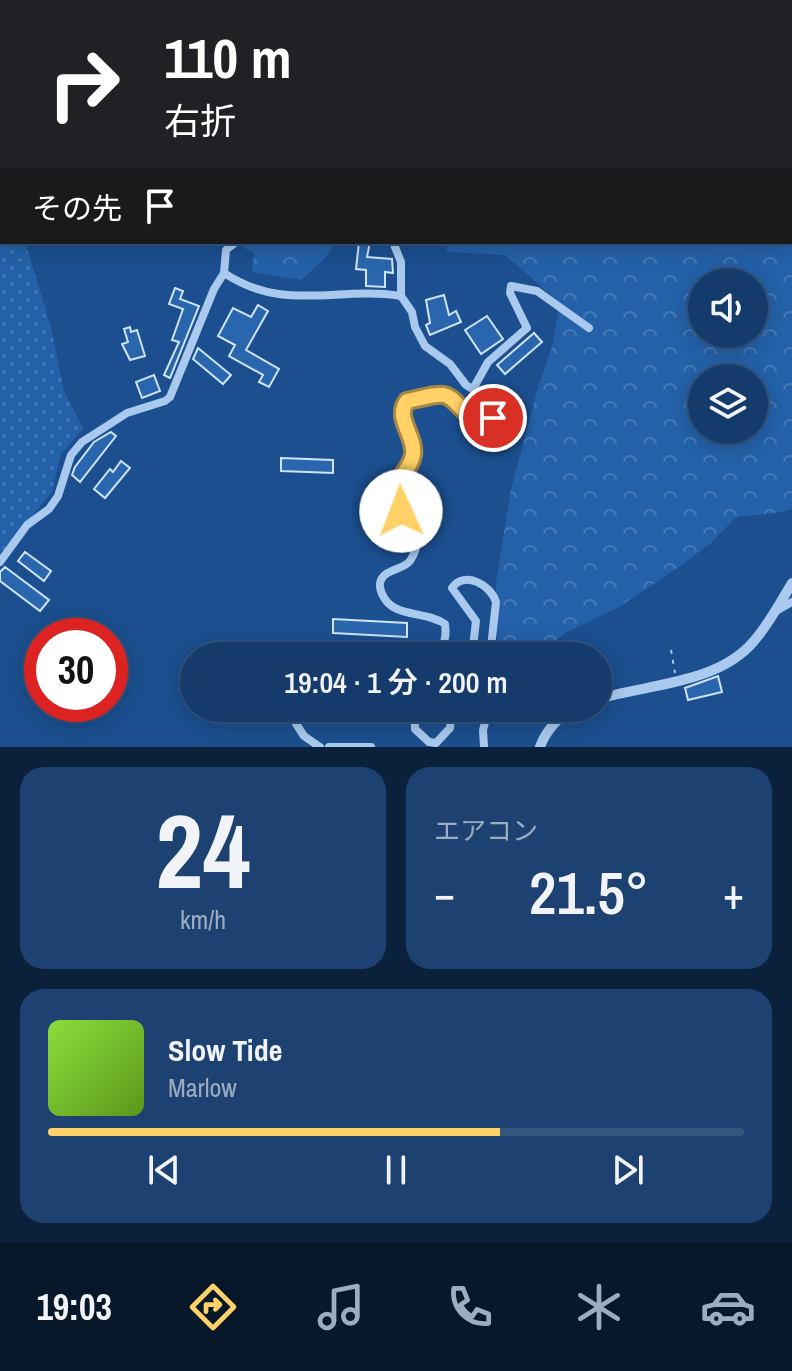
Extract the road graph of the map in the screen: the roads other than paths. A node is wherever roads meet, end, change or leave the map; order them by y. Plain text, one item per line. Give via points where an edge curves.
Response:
1 (234, 244) edge
2 (394, 244) edge
3 (224, 273) junction
4 (401, 296) junction
5 (589, 328) dead end
6 (473, 389) junction
7 (0, 562) edge
8 (792, 583) edge
9 (792, 602) edge
10 (776, 611) junction
11 (445, 642) edge
12 (474, 642) edge
13 (492, 642) edge
14 (612, 695) edge
15 (295, 722) edge
16 (415, 722) edge
17 (451, 722) edge
18 (485, 722) edge
19 (556, 722) edge
20 (436, 745) edge
21 (320, 747) edge
22 (329, 747) edge
23 (371, 747) edge
24 (484, 747) edge
25 (540, 747) edge

1 - 3 street via 226,250
2 - 4 street via 401,262
3 - 4 street via 243,285 288,297
3 - 7 street via 170,397 127,413 82,442 71,455 58,496 27,525
4 - 6 street via 425,346
5 - 6 street via 537,291 511,286 527,328 488,362
6 - 11 street via 495,404 493,418 476,422 442,393 402,406 414,451 394,487 394,498 417,545 407,564 380,581 391,606 445,624
8 - 10 street
9 - 10 street
10 - 14 street via 738,657 678,681
12 - 13 street via 476,621 452,588 465,579 494,595
15 - 21 street
16 - 20 street via 415,729
17 - 20 street
18 - 24 street
19 - 25 street
22 - 23 street

